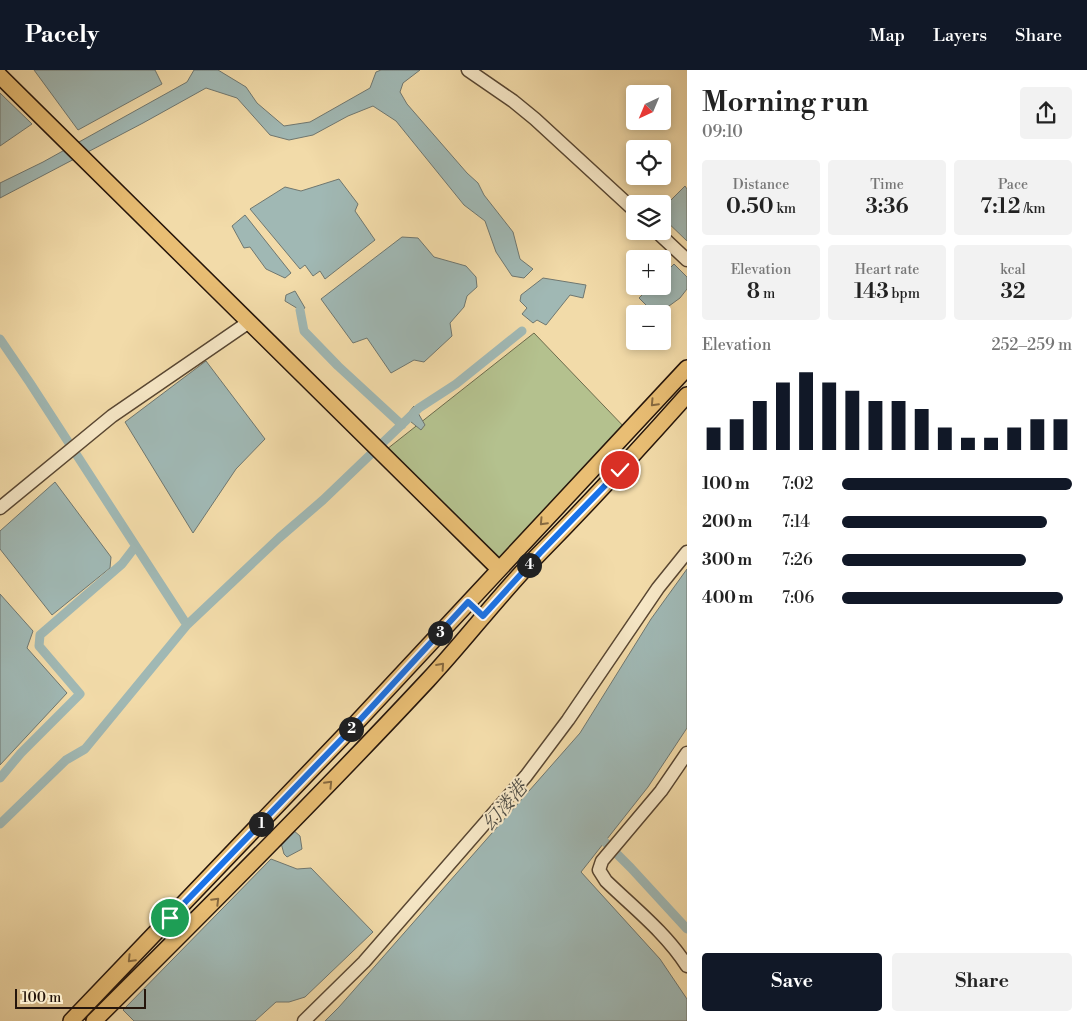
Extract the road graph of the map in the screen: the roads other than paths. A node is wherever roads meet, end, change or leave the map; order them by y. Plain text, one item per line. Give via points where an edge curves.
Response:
1 (468, 70) edge
2 (0, 76) edge
3 (626, 203) edge
4 (666, 240) edge
5 (687, 260) edge
6 (249, 322) junction
7 (687, 368) edge
8 (687, 395) edge
9 (0, 508) edge
10 (687, 552) edge
11 (499, 569) junction
12 (468, 602) junction
13 (483, 616) junction
14 (687, 753) edge
15 (687, 966) edge
16 (101, 1019) edge
17 (71, 1021) edge
18 (304, 1021) edge

1 - 3 street via 514,101
2 - 6 main road
4 - 5 street
6 - 9 street via 112,416
6 - 11 main road
7 -> 11 main road
8 - 13 main road
10 - 18 street via 658,588 526,776 364,962
11 - 12 main road
12 - 13 main road
12 -> 17 main road via 358,722
16 -> 13 main road via 428,680
14 - 15 street via 661,791 602,861 599,870 606,881 678,952

